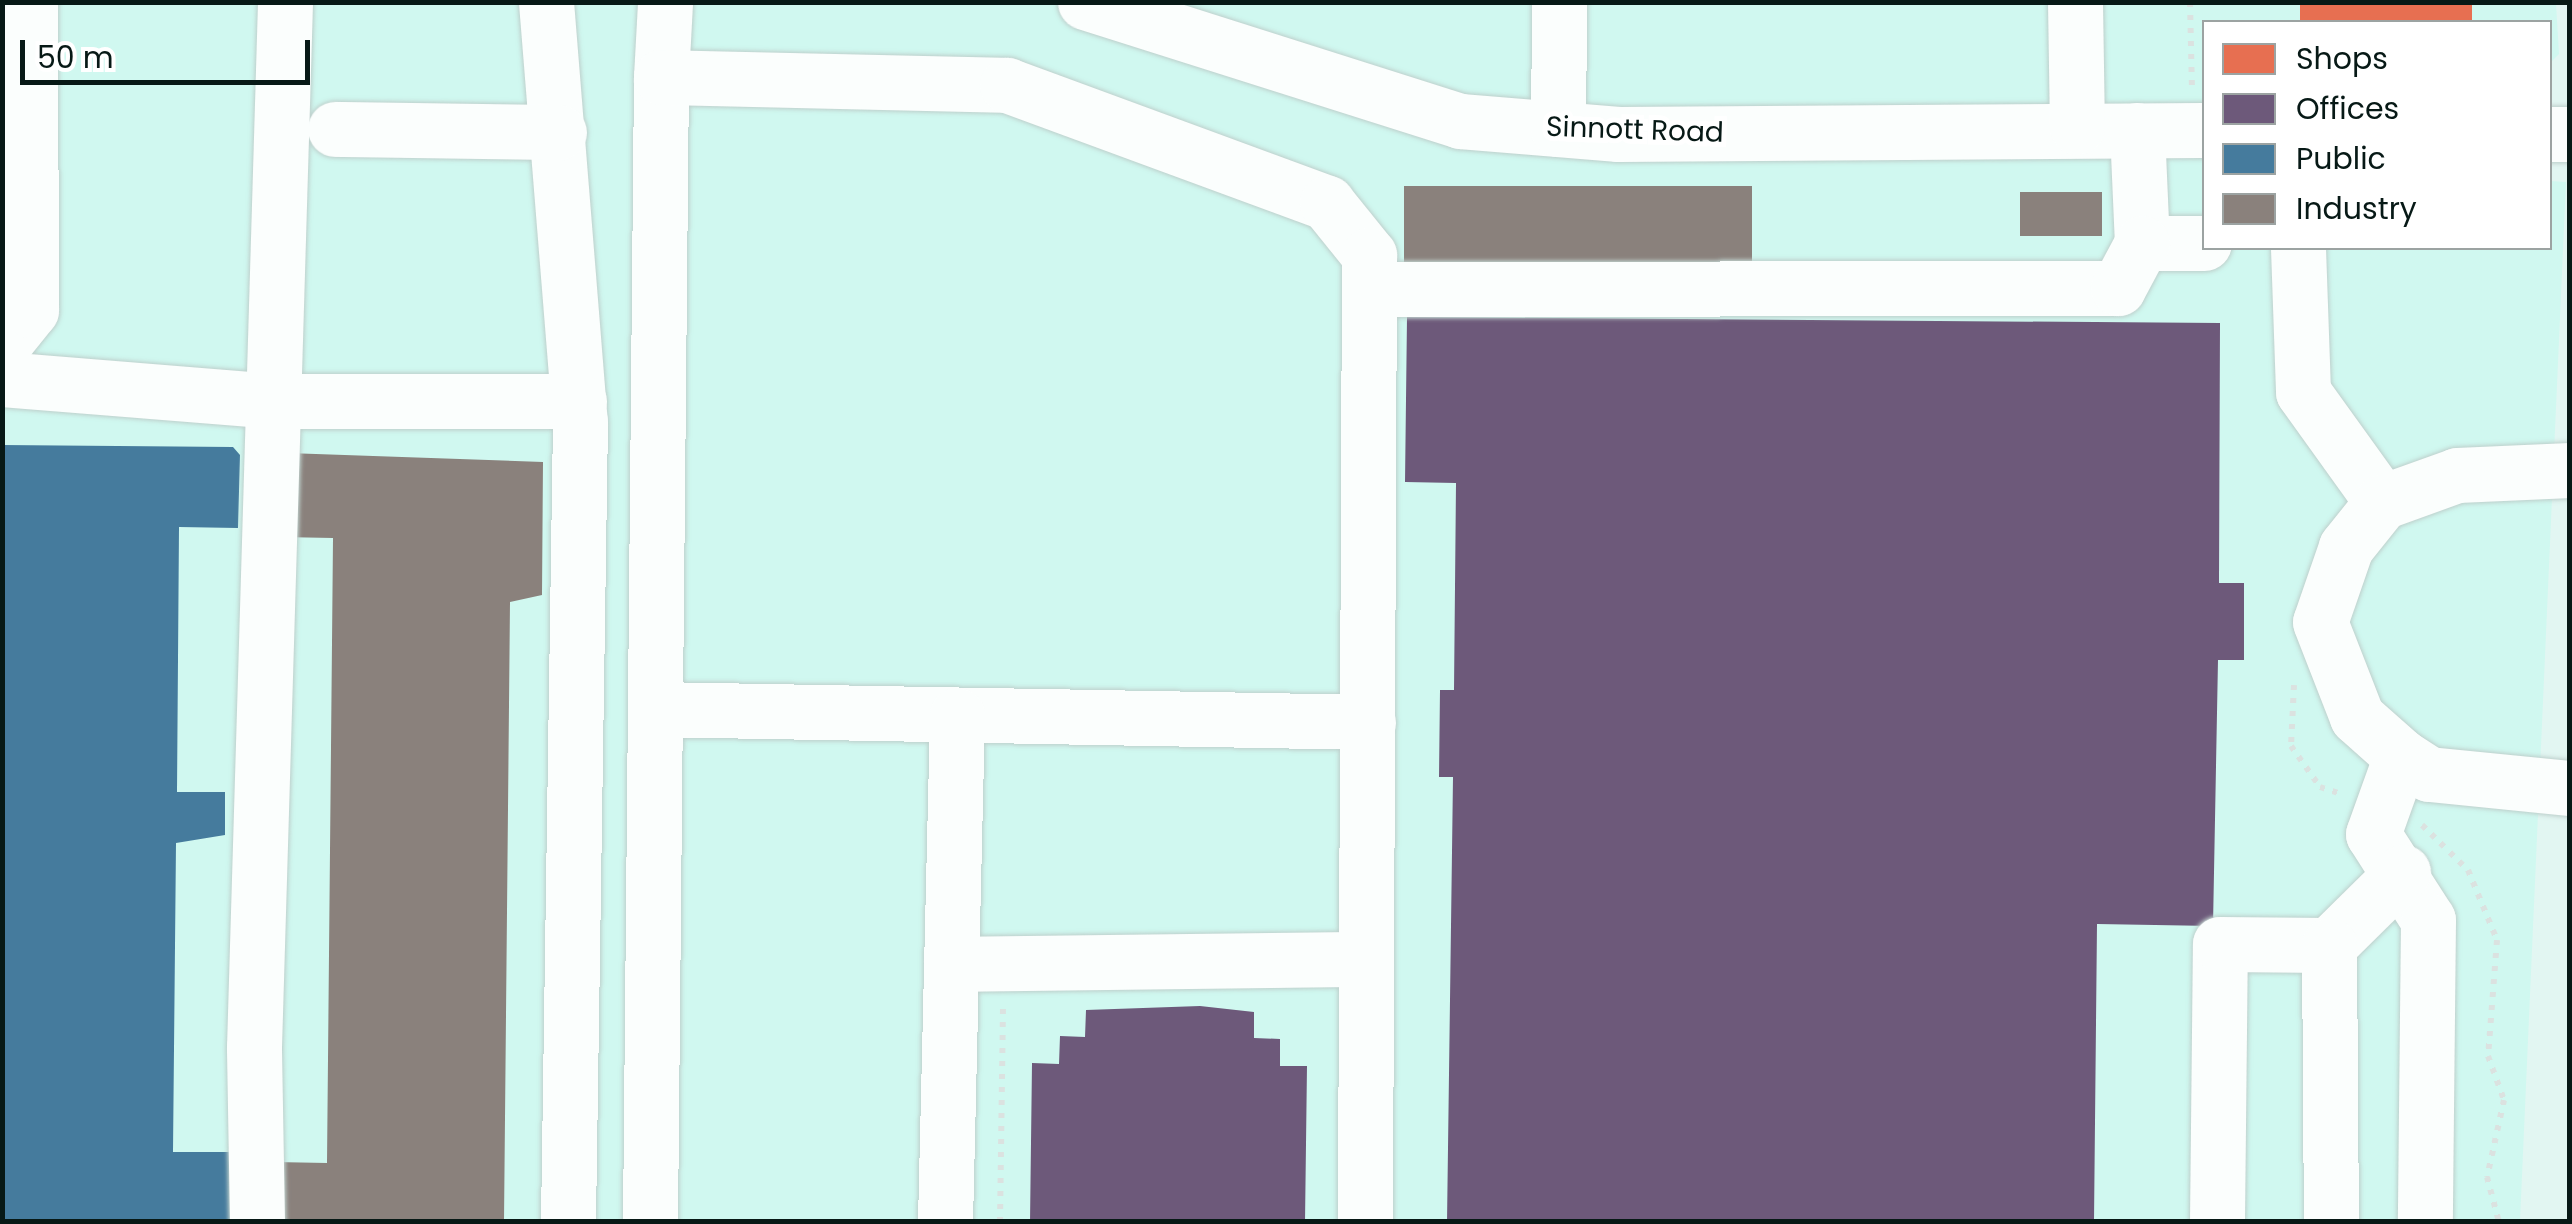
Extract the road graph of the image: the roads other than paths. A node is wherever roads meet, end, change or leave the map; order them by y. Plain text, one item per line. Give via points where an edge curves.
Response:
1 (30, 2) edge
2 (285, 2) edge
3 (546, 2) edge
4 (665, 2) edge
5 (1085, 2) edge
6 (1559, 2) edge
7 (2075, 2) edge
8 (1220, 22) edge
9 (661, 77) junction
10 (2197, 117) edge
11 (2077, 127) junction
12 (335, 129) dead end
13 (1558, 129) junction
14 (2137, 130) junction
15 (559, 132) junction
16 (2142, 243) junction
17 (2202, 243) edge
18 (2298, 250) edge
19 (1369, 288) junction
20 (2, 346) edge
21 (2, 379) edge
22 (273, 402) junction
23 (579, 402) junction
24 (2570, 470) edge
25 (2382, 502) junction
26 (655, 709) junction
27 (957, 715) junction
28 (1368, 722) junction
29 (2401, 756) junction
30 (2570, 788) edge
31 (2402, 872) junction
32 (2329, 946) junction
33 (1366, 959) junction
34 (950, 964) junction
35 (257, 1222) edge
36 (568, 1222) edge
37 (650, 1222) edge
38 (945, 1222) edge
39 (1365, 1222) edge
40 (2217, 1222) edge
41 (2331, 1222) edge
42 (2426, 1222) edge

1 - 20 street via 31,310
2 - 22 street
3 - 15 street
4 - 9 street
5 - 8 street, Sinnott Road
6 - 13 street
7 - 11 street
8 - 13 street, Sinnott Road via 1460,121
9 - 19 street via 1007,85 1327,203 1370,255
9 - 26 street
10 - 14 street, Sinnott Road
11 - 13 street, Sinnott Road
11 - 14 street, Sinnott Road
12 - 15 street
14 - 16 street
15 - 23 street
16 - 17 street
16 - 19 street via 2118,288
18 - 25 street via 2303,392
19 - 28 street
21 - 22 street
22 - 23 street
22 - 35 street
23 - 36 street
24 - 25 street via 2457,475
25 - 29 street via 2346,547 2320,622 2358,716
26 - 27 street
26 - 37 street
27 - 28 street
27 - 34 street
28 - 33 street
29 - 30 street via 2429,774
29 - 31 street via 2373,834
31 - 32 street
31 - 42 street via 2428,920
32 - 40 street via 2220,944
32 - 41 street
33 - 34 street
33 - 39 street
34 - 38 street

